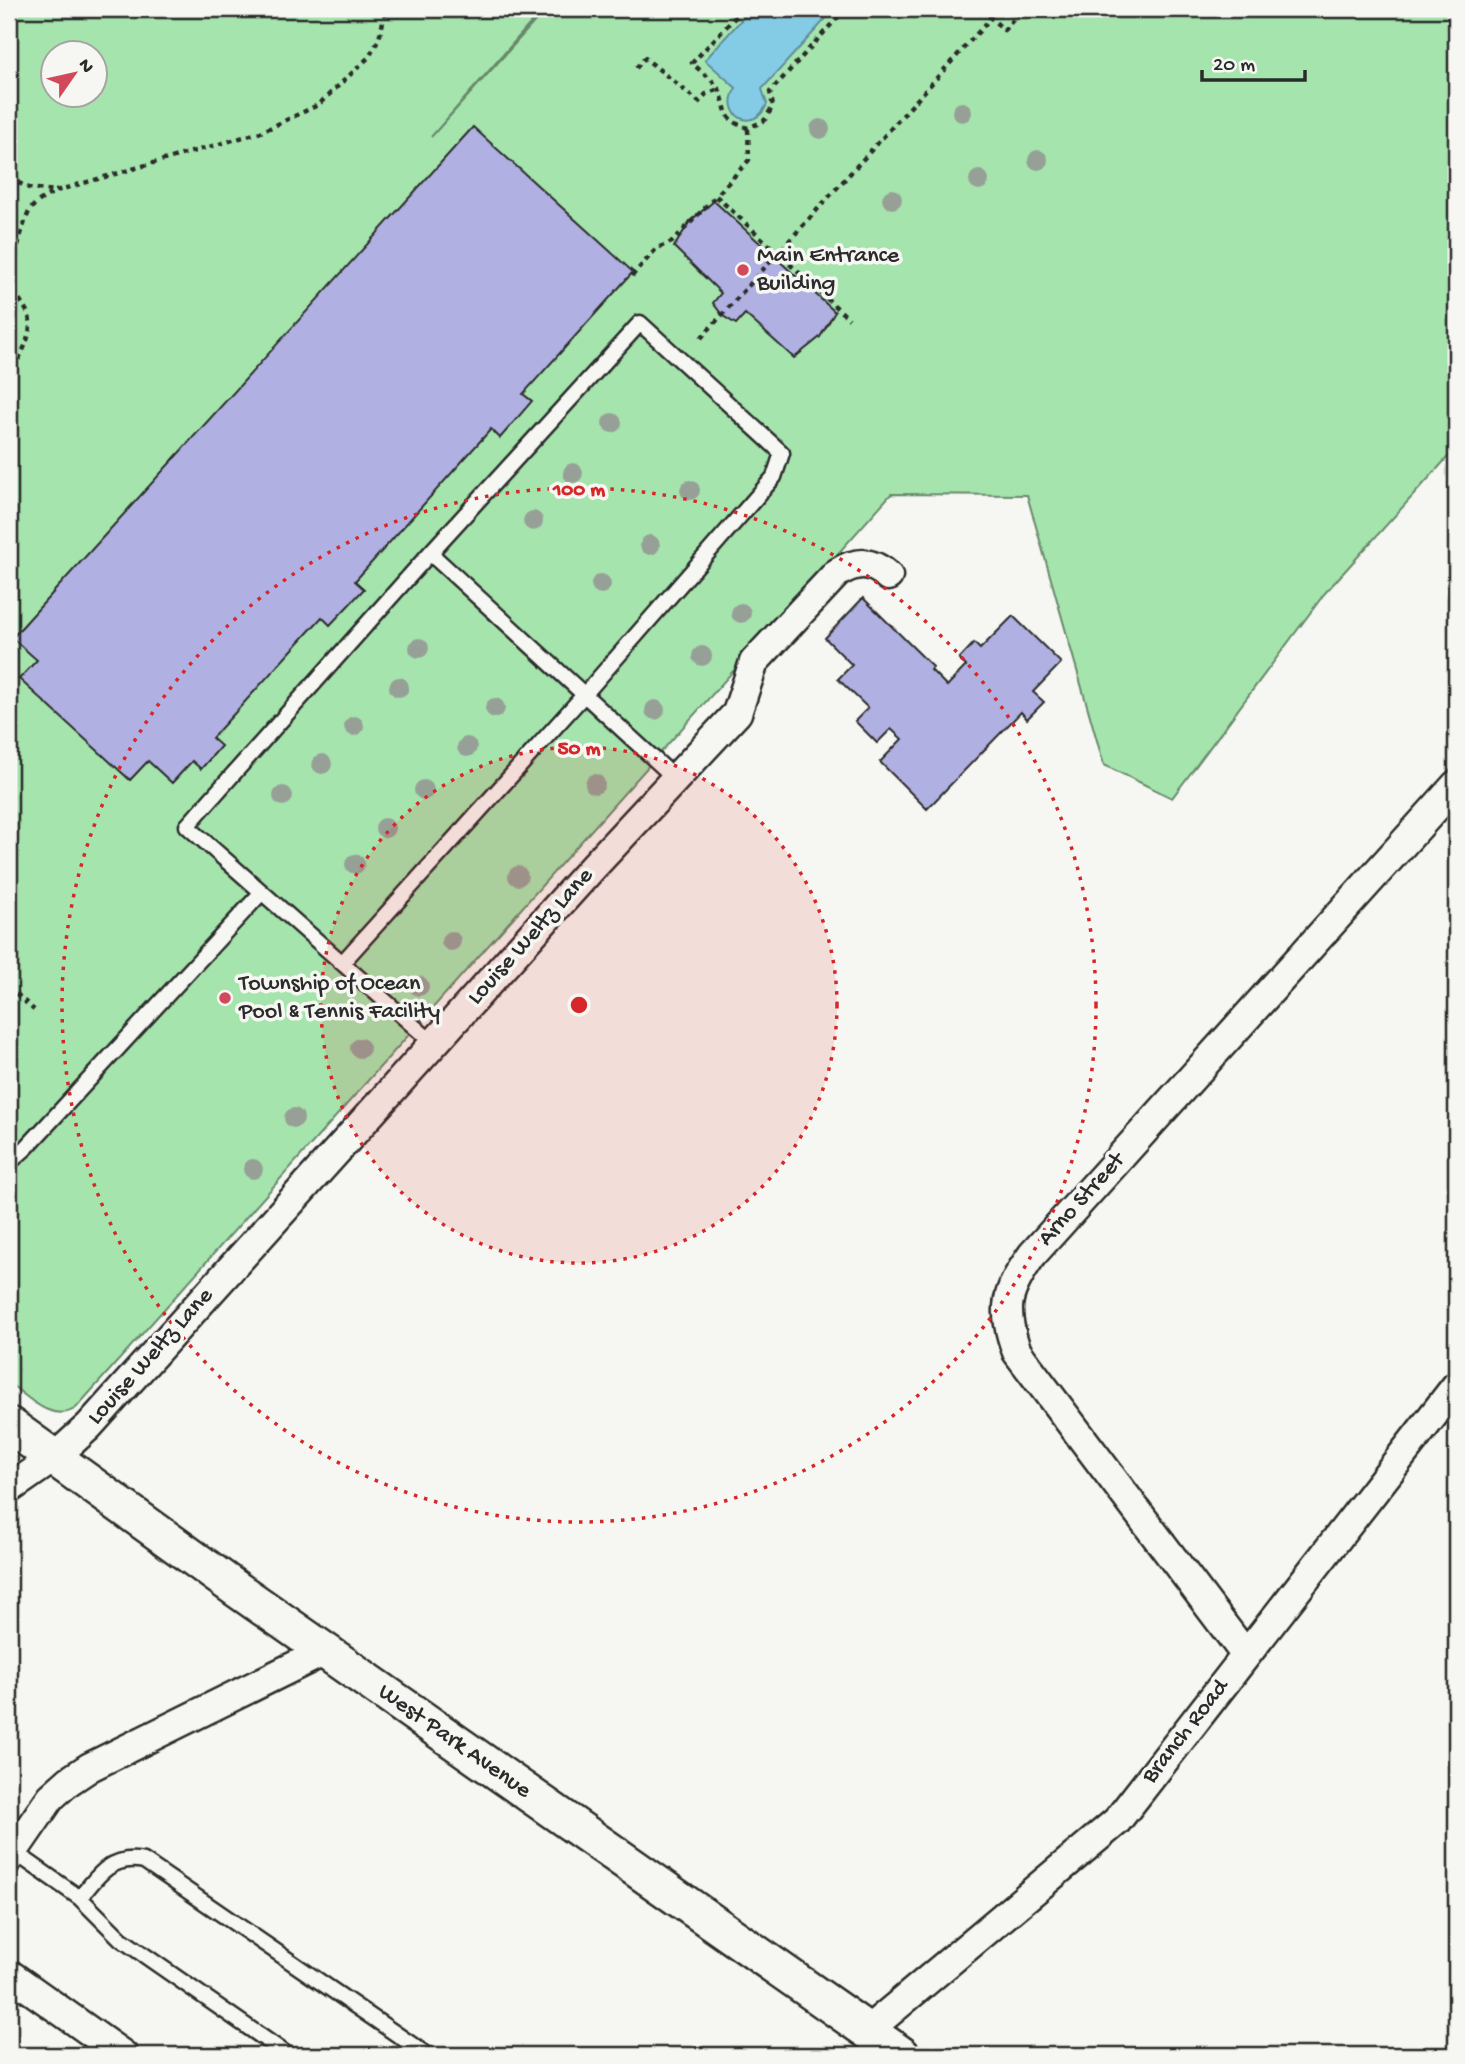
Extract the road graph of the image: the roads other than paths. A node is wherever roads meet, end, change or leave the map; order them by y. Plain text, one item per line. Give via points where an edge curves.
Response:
1 (429, 553) junction
2 (888, 576) dead end
3 (584, 695) junction
4 (676, 779) junction
5 (1456, 785) edge
6 (262, 892) junction
7 (342, 963) junction
8 (434, 1044) junction
9 (9, 1163) edge
10 (1456, 1386) edge
11 (9, 1425) edge
12 (55, 1457) junction
13 (9, 1489) edge
14 (325, 1651) junction
15 (1245, 1654) junction
16 (11, 1855) edge
17 (80, 1898) junction
18 (9, 1974) edge
19 (867, 2031) junction
20 (123, 2055) edge
21 (288, 2055) edge
22 (427, 2055) edge
23 (902, 2055) edge

1 - 3 lane
1 - 3 lane via 640,323 782,453 774,477
1 - 6 lane via 187,826
2 - 4 street, Louise Weltz Lane via 867,562 851,564 837,573 754,662 737,713
3 - 4 lane
3 - 7 lane
4 - 8 street, Louise Weltz Lane
5 - 15 street, Arno Street via 1014,1280 1007,1310 1017,1352
6 - 7 lane
6 - 9 lane
7 - 8 lane
8 - 12 street, Louise Weltz Lane via 89,1426
10 - 15 street, Branch Road
11 - 12 street, West Park Avenue
12 - 13 street, Louise Weltz Lane
12 - 14 street, West Park Avenue
14 - 16 street via 90,1767 51,1797
14 - 19 street, West Park Avenue
15 - 19 street, Branch Road via 1117,1821
16 - 17 lane
17 - 21 lane via 121,1939
17 - 22 lane via 111,1864 144,1861
18 - 20 street
19 - 23 street, West Park Avenue

